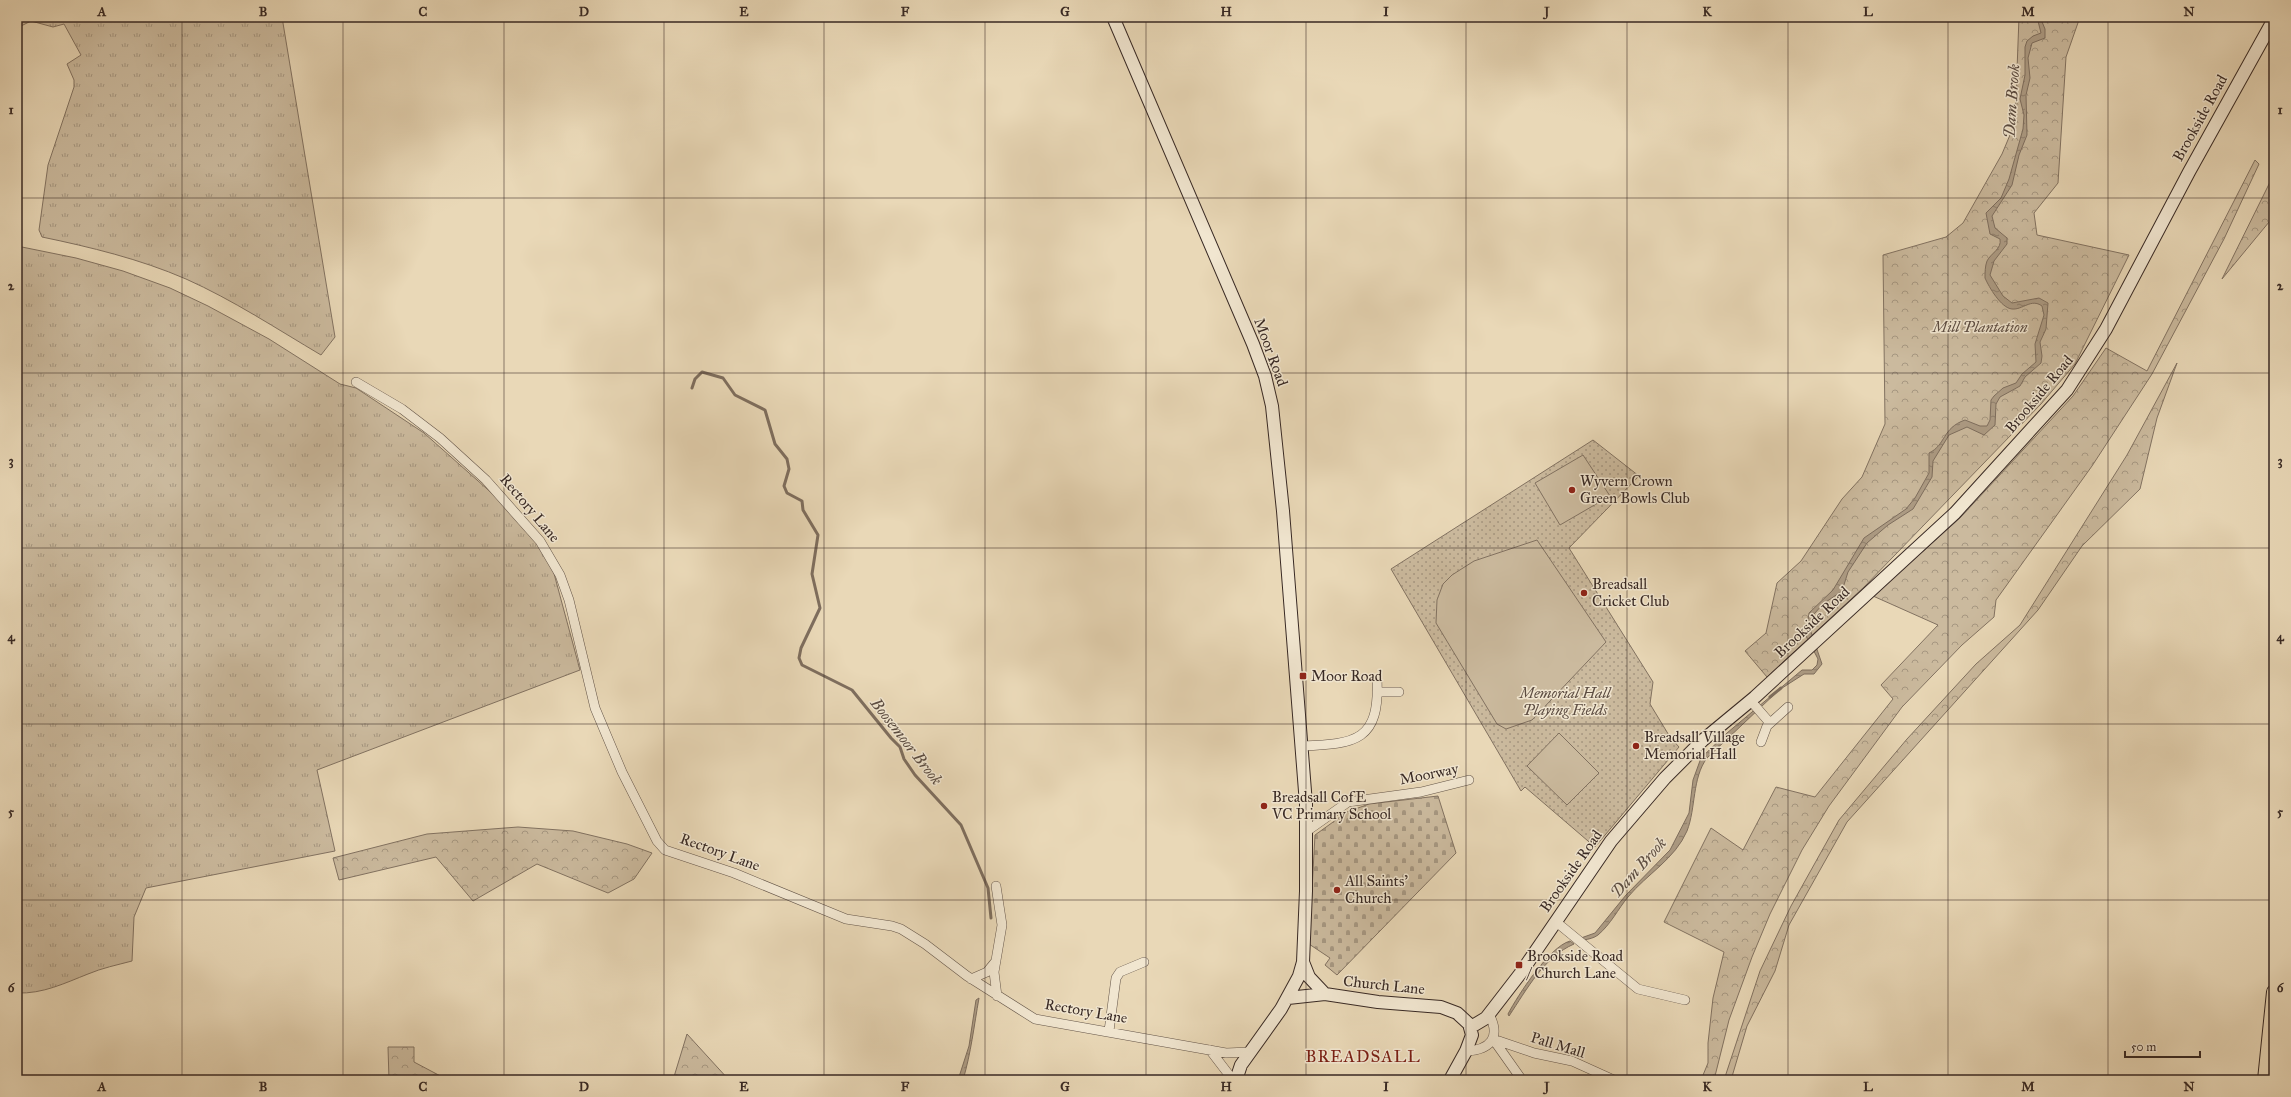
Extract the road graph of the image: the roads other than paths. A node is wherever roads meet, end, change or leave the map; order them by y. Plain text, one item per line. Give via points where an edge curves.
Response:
1 (1113, 17) edge
2 (2274, 19) edge
3 (356, 382) dead end
4 (1377, 679) dead end
5 (1378, 692) junction
6 (1399, 692) dead end
7 (1752, 703) junction
8 (1788, 707) dead end
9 (1770, 723) junction
10 (1761, 742) dead end
11 (1302, 746) junction
12 (1469, 780) dead end
13 (1307, 831) junction
14 (996, 886) dead end
15 (1555, 921) junction
16 (996, 961) junction
17 (1144, 962) dead end
18 (1303, 962) junction
19 (971, 979) junction
20 (2274, 992) edge
21 (1325, 994) junction
22 (997, 996) junction
23 (1288, 998) junction
24 (1685, 1000) dead end
25 (1489, 1014) junction
26 (1471, 1027) junction
27 (1109, 1032) junction
28 (1493, 1039) junction
29 (1210, 1050) junction
30 (1466, 1051) junction
31 (1249, 1052) junction
32 (1232, 1080) edge
33 (1236, 1080) edge
34 (1450, 1080) edge
35 (1522, 1080) edge
36 (1614, 1080) edge
37 (2265, 1080) edge

1 - 11 street, Moor Road via 1265,376 1272,406 1283,511
2 - 7 street, Brookside Road via 2160,225 2106,329 2074,381 1955,513
3 - 19 street, Rectory Lane via 402,410 440,438 486,480 540,541 560,575 569,600 595,708 622,772 657,841 665,850 734,873 846,919 892,926 925,944
4 - 5 street
5 - 6 street
5 - 11 street via 1373,721 1357,738 1344,743
7 - 9 street
7 - 15 street, Brookside Road via 1693,750 1634,812 1585,876
8 - 9 street
9 - 10 street
11 - 13 street, Moor Road
12 - 13 street, Moorway via 1421,792 1348,802
13 - 18 street, Moor Road
14 - 16 street via 1002,925
15 - 24 street via 1638,989
15 - 25 street, Brookside Road via 1520,974
16 - 19 street via 987,972
16 - 22 street via 994,978
17 - 27 street via 1120,972 1116,978
18 - 21 street, Moor Road via 1309,977
18 - 23 street, Moor Road
19 - 22 street, Rectory Lane
20 - 37 main road
21 - 23 street, Church Lane
21 - 26 street, Church Lane via 1378,1002 1441,1007 1463,1017
22 - 27 street, Rectory Lane via 1035,1019
23 - 31 street, Moor Road
25 - 26 street, Brookside Road via 1483,1022
25 - 28 street via 1495,1028
26 - 30 street via 1472,1035
27 - 29 street, Rectory Lane
28 - 30 street via 1484,1048
28 - 35 street
28 - 36 street, Pall Mall via 1534,1053 1572,1061
29 - 31 street, Rectory Lane via 1226,1053
29 - 32 street
30 - 34 street
31 - 33 street via 1237,1073

